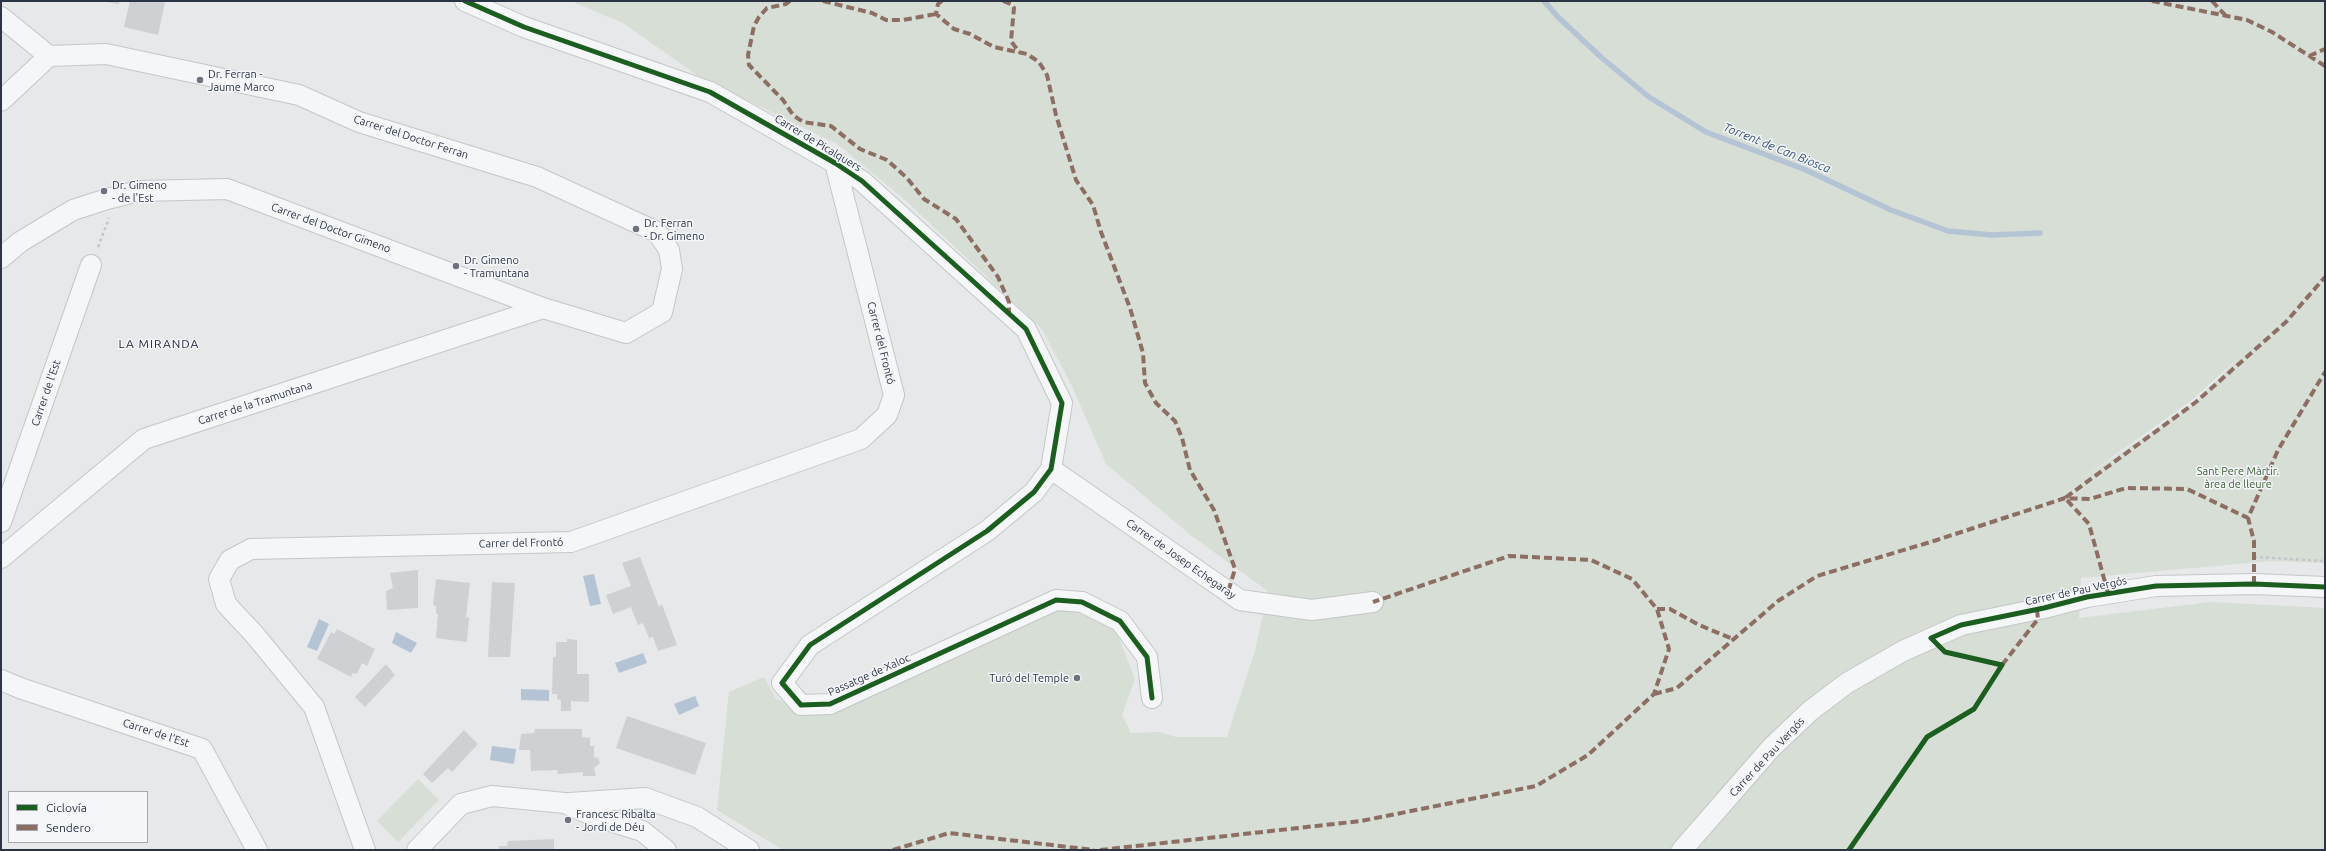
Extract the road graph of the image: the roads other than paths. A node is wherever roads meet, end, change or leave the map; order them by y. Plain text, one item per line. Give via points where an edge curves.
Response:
1 (465, 1) edge
2 (1, 17) edge
3 (49, 56) junction
4 (1, 101) edge
5 (835, 163) junction
6 (1, 258) edge
7 (91, 265) road end
8 (543, 308) junction
9 (662, 312) joint
10 (1051, 469) junction
11 (1, 522) edge
12 (1, 558) edge
13 (2325, 587) edge
14 (1373, 602) dead end
15 (1, 680) edge
16 (1152, 698) dead end
17 (565, 803) junction
18 (257, 850) edge
19 (366, 850) edge
20 (417, 850) edge
21 (666, 850) edge
22 (749, 850) edge
23 (1682, 850) edge

1 - 5 street, Carrer de Picalquers via 524,27 710,92
2 - 3 street
3 - 4 street
3 - 9 street, Carrer del Doctor Ferran via 106,54 299,95 359,122 536,177 657,232 664,240 672,260
5 - 10 street, Carrer de Picalquers via 862,181 1026,329 1062,403
5 - 19 street, Carrer del Frontó via 894,394 887,415 861,439 571,542 252,548 230,560 219,579 226,604 314,706
6 - 8 street, Carrer del Doctor Gimeno via 20,242 73,210 112,198 139,191 227,189
7 - 11 street, Carrer de l'Est
8 - 9 street, Carrer del Doctor Gimeno via 626,332
8 - 12 street, Carrer de la Tramuntana via 144,439
10 - 14 street, Carrer de Josep Echegaray via 1240,600 1312,610
10 - 16 street, Passatge de Xaloc via 1034,492 987,531 810,645 782,683 801,705 830,704 1056,600 1082,602 1120,621 1147,657
13 - 23 street, Carrer de Pau Vergós via 2254,584 2156,586 2087,597 1961,625 1847,683 1810,711 1771,748
15 - 18 street, Carrer de l'Est via 202,748
17 - 20 street via 492,796 461,804
17 - 21 street via 594,816 642,831
17 - 22 street via 645,798 697,817

